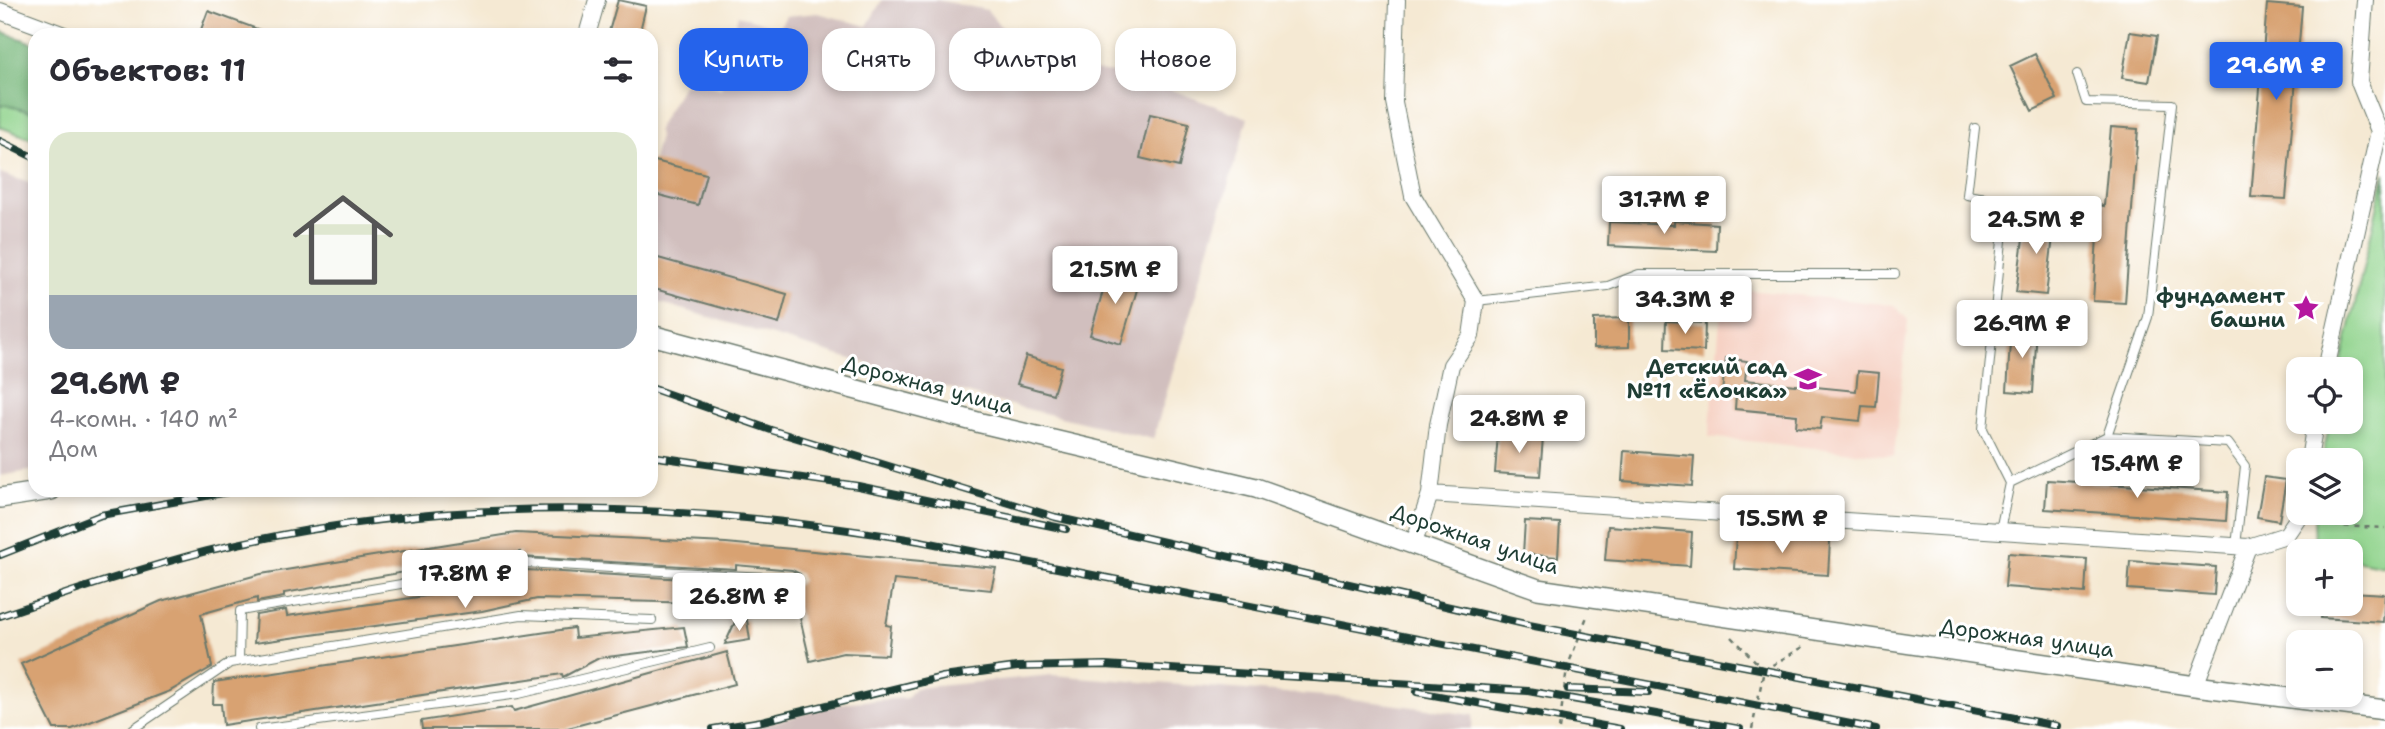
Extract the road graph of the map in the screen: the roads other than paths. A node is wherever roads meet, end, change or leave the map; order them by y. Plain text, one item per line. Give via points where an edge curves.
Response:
1 (597, 0) edge
2 (1397, 0) edge
3 (2365, 0) edge
4 (9, 9) edge
5 (49, 28) edge
6 (589, 28) edge
7 (2077, 74) dead end
8 (1975, 128) dead end
9 (1895, 274) dead end
10 (1476, 301) junction
11 (658, 337) edge
12 (2329, 357) edge
13 (2107, 436) junction
14 (2010, 483) junction
15 (28, 494) edge
16 (1430, 494) junction
17 (0, 498) edge
18 (2297, 525) edge
19 (2000, 530) junction
20 (1414, 542) junction
21 (2242, 547) junction
22 (796, 579) dead end
23 (652, 620) dead end
24 (710, 648) dead end
25 (239, 661) junction
26 (2195, 685) junction
27 (2385, 710) edge
28 (133, 729) edge
29 (258, 729) edge

1 - 6 street
2 - 10 street via 1394,102 1413,196
3 - 12 street via 2359,82 2379,131
4 - 5 street
7 - 13 lane via 2086,102 2172,104 2148,317
8 - 14 lane via 1967,195 2006,201 1983,429
9 - 10 lane via 1639,274 1608,286
10 - 16 street via 1471,336 1451,365
11 - 20 street, Дорожная улица via 981,423 1256,488
13 - 14 lane
13 - 21 lane via 2228,443 2245,466
14 - 19 lane
15 - 17 street
16 - 19 street
16 - 20 street
18 - 21 street via 2286,535
19 - 21 street
20 - 26 street, Дорожная улица via 1538,589
21 - 26 street
22 - 25 lane via 526,564 240,611
23 - 25 lane via 521,615
24 - 29 lane via 519,694
25 - 28 lane
26 - 27 street, Дорожная улица

